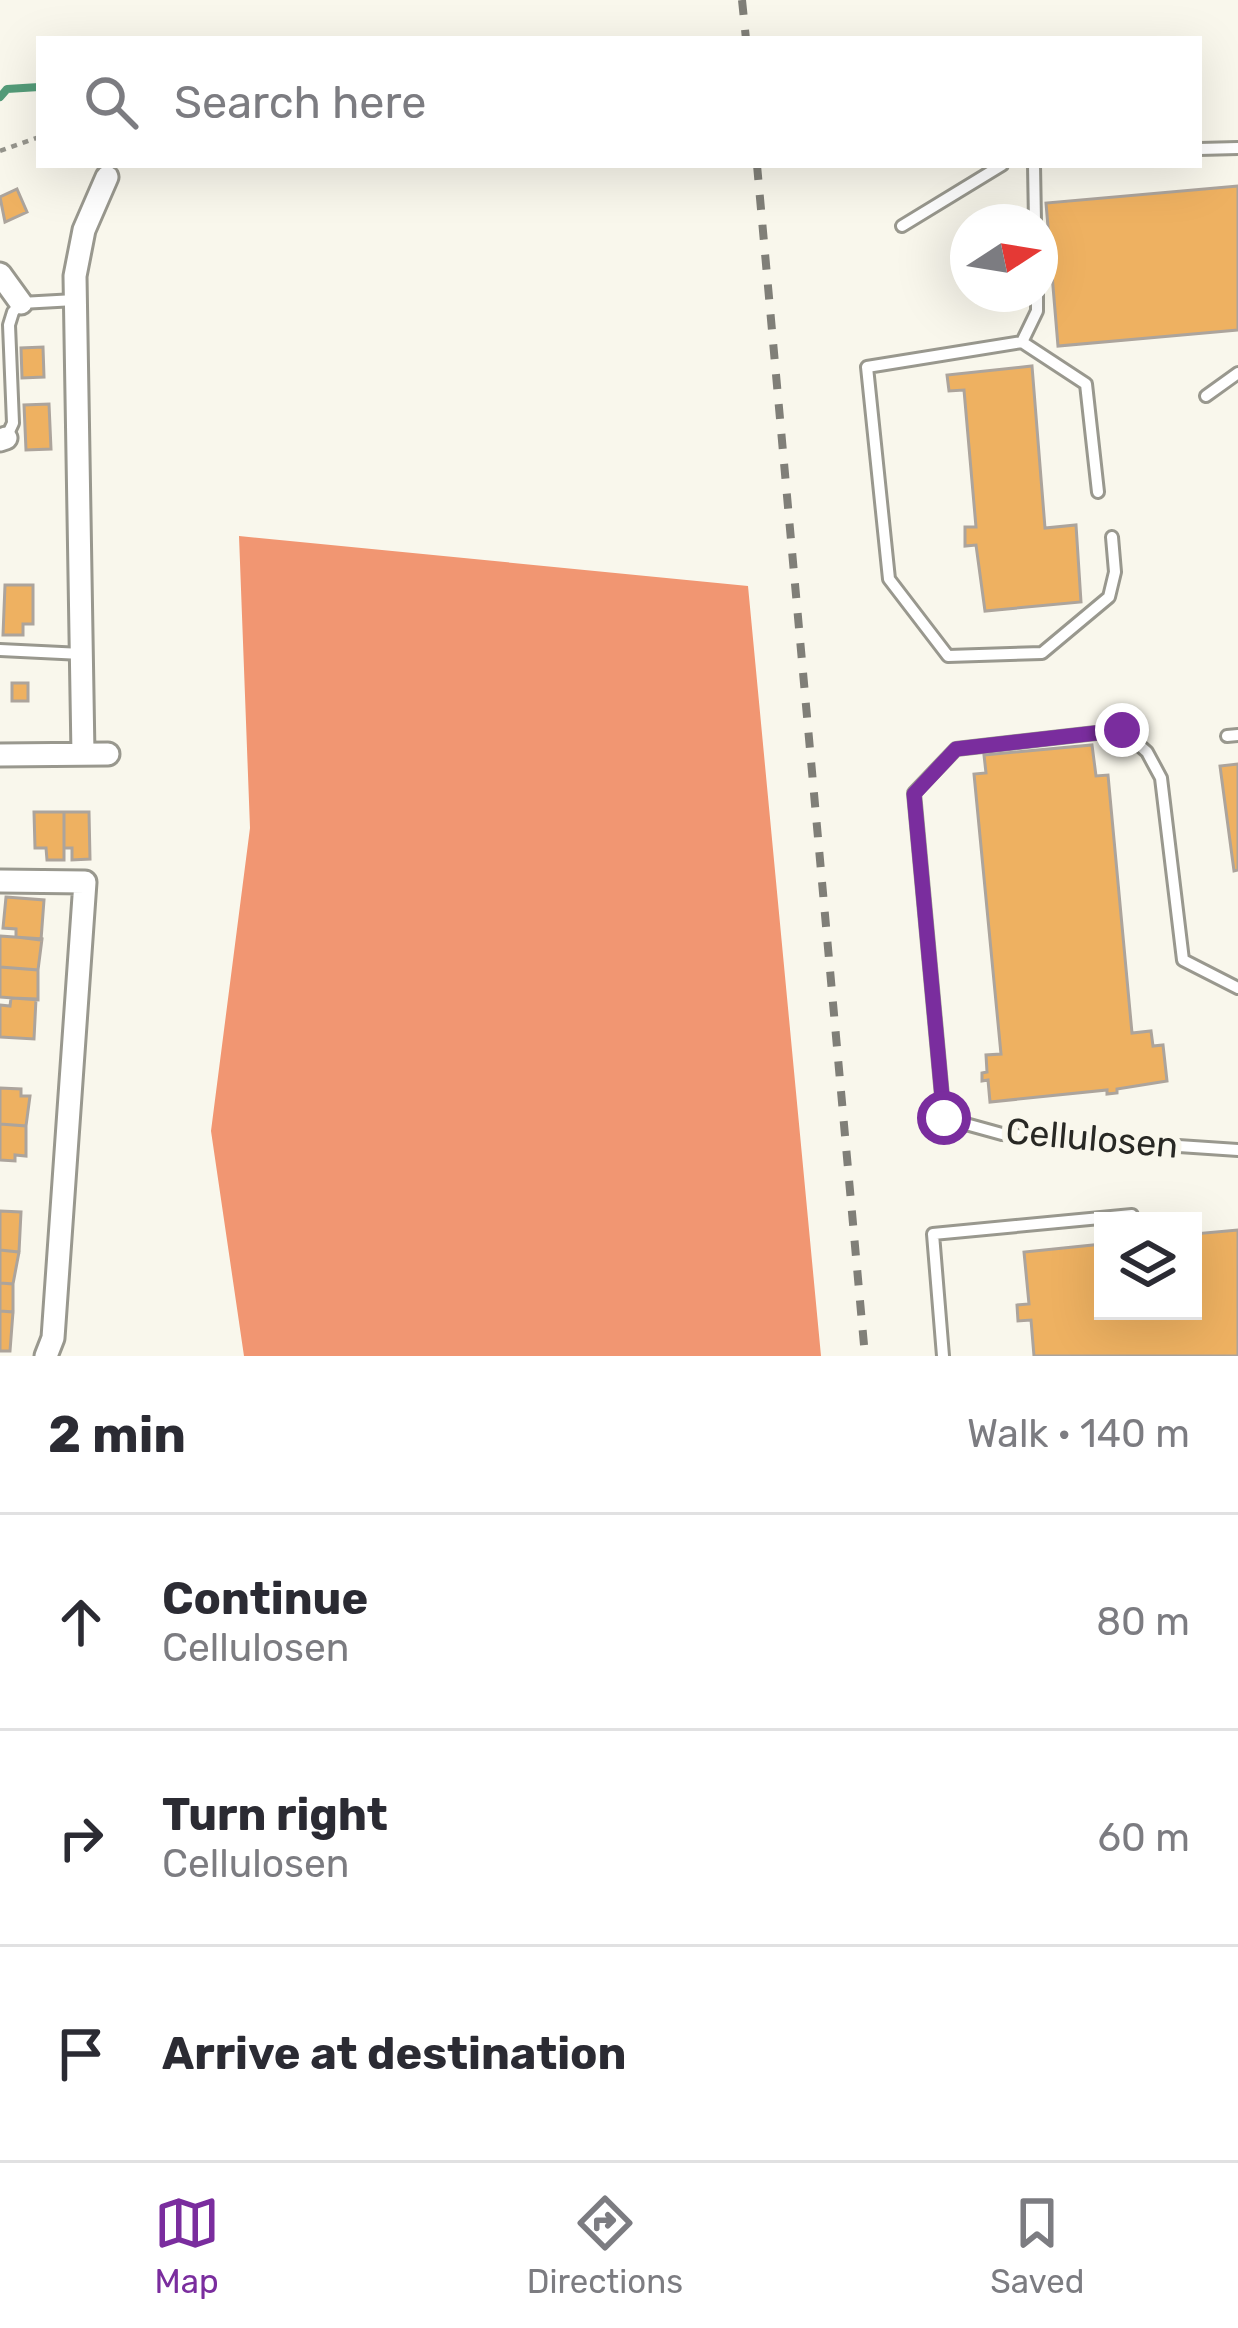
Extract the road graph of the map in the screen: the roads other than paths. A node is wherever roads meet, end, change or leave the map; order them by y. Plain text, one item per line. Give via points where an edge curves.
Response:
1 (1238, 148) edge
2 (1202, 149) edge
3 (997, 168) edge
4 (1034, 168) edge
5 (107, 177) dead end
6 (1035, 204) edge
7 (902, 226) dead end
8 (0, 274) edge
9 (76, 300) junction
10 (21, 302) junction
11 (1037, 312) edge
12 (1022, 342) junction
13 (1238, 373) edge
14 (1206, 396) dead end
15 (3, 439) edge
16 (1098, 492) dead end
17 (1112, 537) dead end
18 (0, 650) edge
19 (82, 654) junction
20 (83, 754) junction
21 (108, 754) dead end
22 (0, 755) edge
23 (0, 881) edge
24 (1238, 988) edge
25 (1238, 1150) edge
26 (1094, 1219) edge
27 (46, 1356) edge
28 (943, 1356) edge

1 - 2 lane
3 - 7 lane
4 - 6 lane
5 - 9 street via 84,230
8 - 10 street
9 - 10 lane
9 - 19 street
10 - 15 lane via 9,325 14,423
11 - 12 lane
12 - 16 lane via 1086,384
12 - 17 lane via 867,367 889,580 948,656 1042,653 1109,597
13 - 14 lane
18 - 19 lane
19 - 20 street
20 - 21 street
20 - 22 street
23 - 27 street via 85,882
24 - 25 lane, Cellulosen via 1183,960 1161,778 1122,730 956,749 914,794 944,1118 1002,1133
26 - 28 lane via 933,1234

